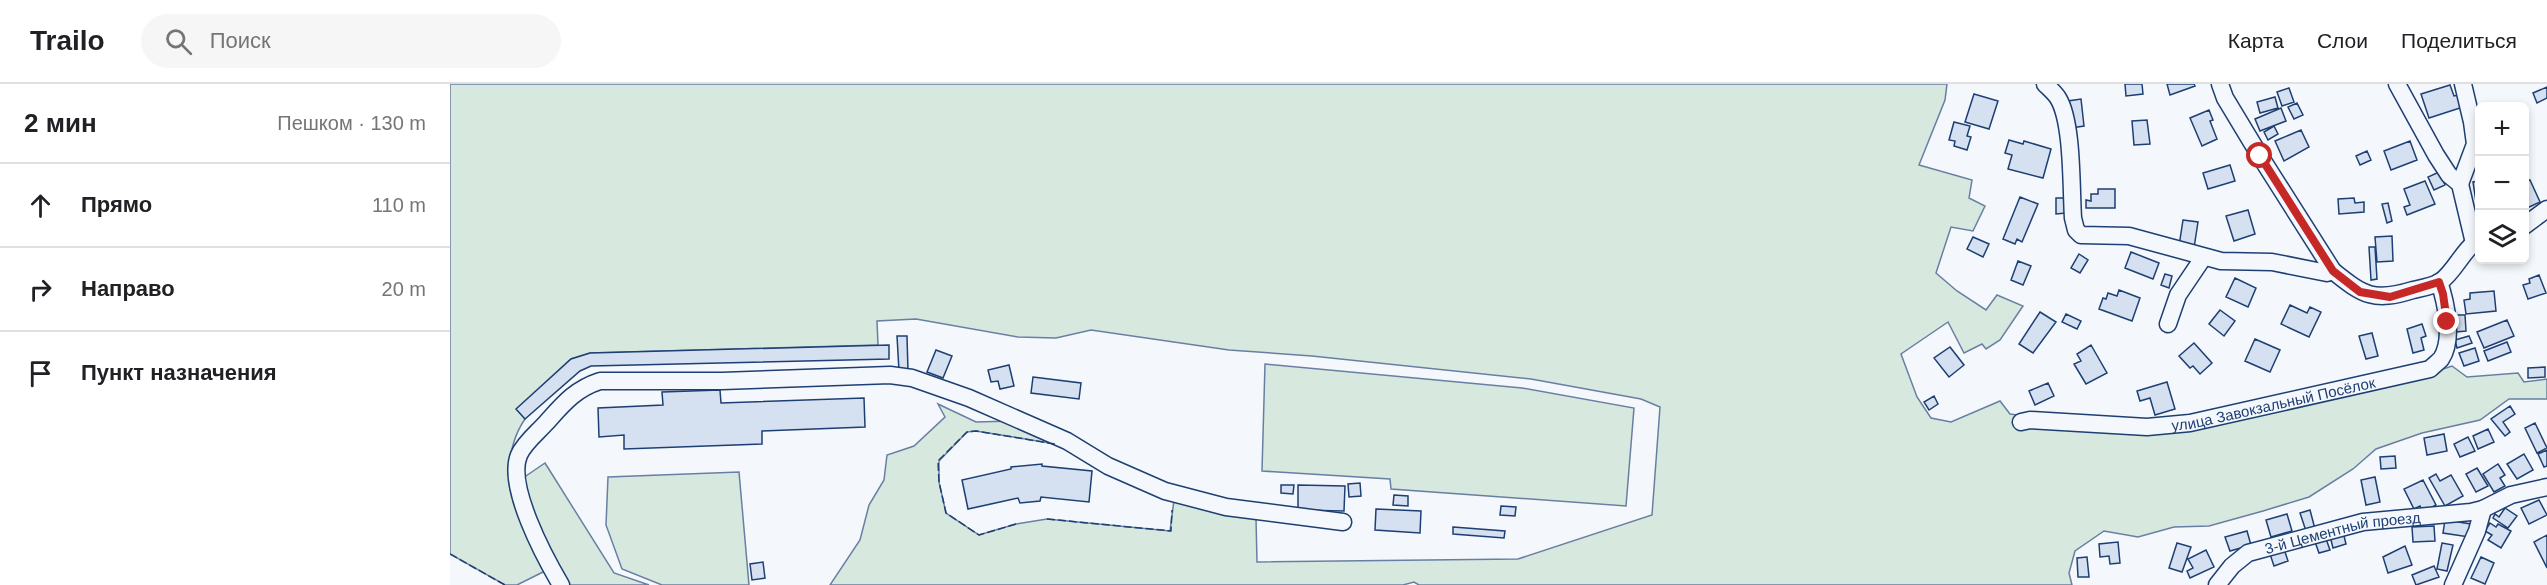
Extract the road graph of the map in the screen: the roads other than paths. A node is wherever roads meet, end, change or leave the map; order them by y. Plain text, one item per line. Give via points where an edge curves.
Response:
1 (2045, 84) edge
2 (2220, 84) edge
3 (2397, 84) edge
4 (2463, 84) edge
5 (2460, 184) junction
6 (2547, 209) edge
7 (2529, 222) edge
8 (2475, 236) edge
9 (2475, 245) edge
10 (2203, 258) junction
11 (2333, 271) junction
12 (2439, 282) junction
13 (2168, 324) dead end
14 (2021, 422) dead end
15 (2547, 487) edge
16 (2483, 509) junction
17 (1343, 522) dead end
18 (561, 585) edge
19 (2217, 585) edge
20 (2453, 585) edge

1 - 10 street via 2063,110 2076,230 2081,235 2129,236
2 - 11 street
3 - 5 street via 2436,155
4 - 5 street via 2475,144
5 - 8 street
6 - 7 street
9 - 12 street
10 - 11 street
10 - 13 street via 2178,295
11 - 12 street via 2360,292 2390,297
12 - 14 street, улица Завокзальный Посёлок via 2447,342 2441,358 2430,369 2190,423 2147,427
15 - 16 street, 3-й Цементный проезд via 2511,495
16 - 19 street, 3-й Цементный проезд via 2363,522 2248,553
16 - 20 street
17 - 18 street via 1226,507 1165,491 1108,466 1067,441 912,378 890,375 600,381 583,387 562,405 519,453 519,486 535,539

